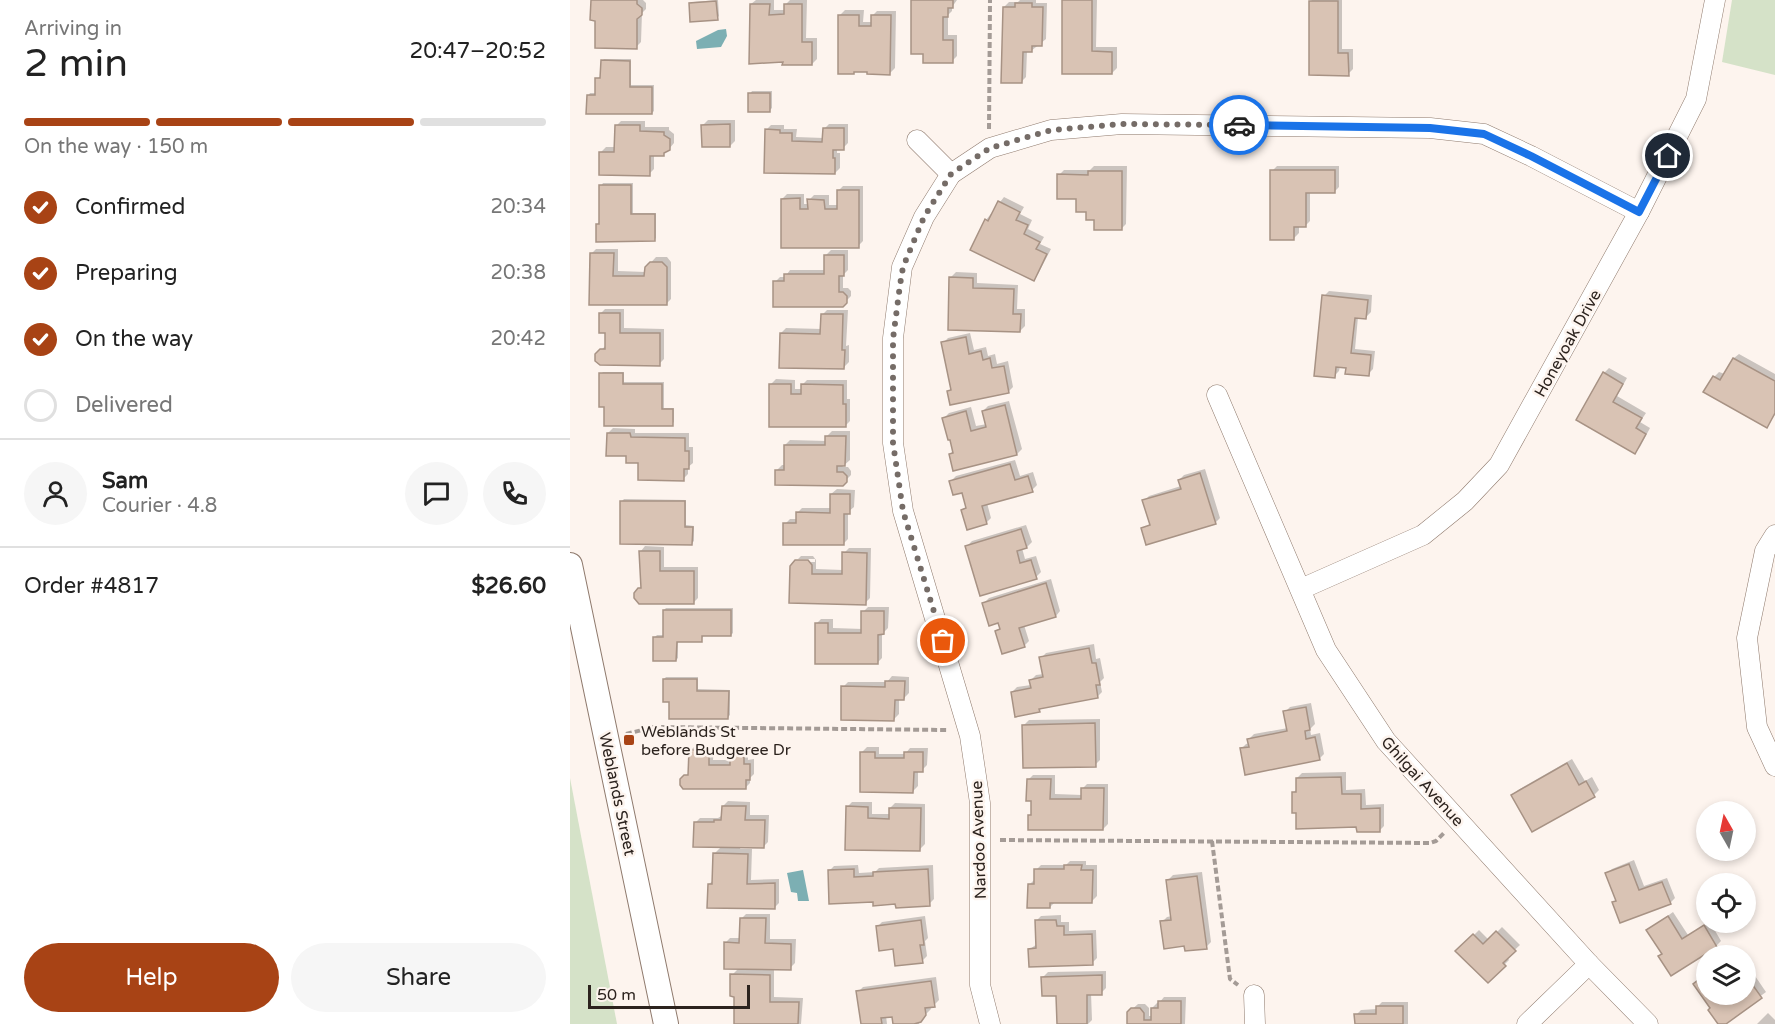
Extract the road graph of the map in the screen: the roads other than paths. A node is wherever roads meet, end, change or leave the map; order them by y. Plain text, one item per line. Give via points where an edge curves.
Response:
1 (1716, 0) edge
2 (917, 140) dead end
3 (951, 174) junction
4 (1639, 212) junction
5 (1217, 396) dead end
6 (1775, 535) edge
7 (570, 564) edge
8 (1301, 589) junction
9 (1775, 766) edge
10 (1589, 964) junction
11 (1254, 995) road end
12 (666, 1024) edge
13 (990, 1024) edge
14 (1255, 1024) edge
15 (1527, 1024) edge
16 (1648, 1024) edge

1 - 4 street, Honeyoak Drive via 1696,99
2 - 3 street
3 - 4 street, Nardoo Avenue via 990,148 1052,130 1122,124 1430,128 1484,134
3 - 13 street, Nardoo Avenue via 924,217 903,267 893,339 893,443 903,511 970,736 980,803 980,985
4 - 8 street, Honeyoak Drive via 1499,465 1465,501 1424,535
5 - 8 street, Ghilgai Avenue
6 - 9 street via 1765,551 1747,638 1757,727
7 - 12 street, Weblands Street
8 - 10 street, Ghilgai Avenue via 1326,650 1386,741
10 - 15 street
10 - 16 street, Ghilgai Avenue
11 - 14 street

